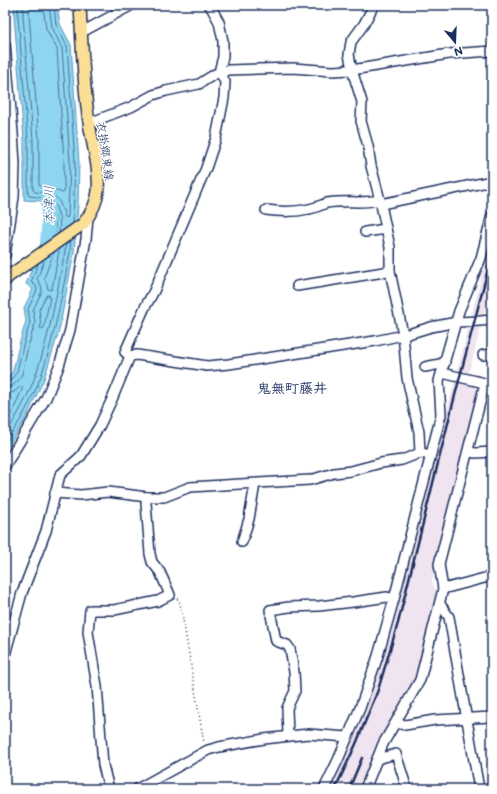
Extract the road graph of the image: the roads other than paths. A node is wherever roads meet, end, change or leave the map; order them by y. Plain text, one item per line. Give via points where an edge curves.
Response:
1 (80, 5) edge
2 (132, 5) edge
3 (209, 5) edge
4 (374, 5) edge
5 (82, 32) junction
6 (5, 44) edge
7 (492, 51) edge
8 (352, 70) junction
9 (220, 72) junction
10 (89, 123) junction
11 (492, 181) edge
12 (381, 202) junction
13 (266, 210) dead end
14 (492, 216) edge
15 (85, 221) junction
16 (386, 229) junction
17 (365, 232) dead end
18 (5, 255) edge
19 (390, 271) junction
20 (7, 278) edge
21 (297, 286) dead end
22 (492, 320) edge
23 (456, 322) junction
24 (403, 334) junction
25 (130, 356) junction
26 (445, 363) junction
27 (425, 366) dead end
28 (442, 372) junction
29 (468, 452) junction
30 (492, 452) edge
31 (420, 453) junction
32 (431, 455) junction
33 (5, 466) edge
34 (256, 484) junction
35 (55, 493) junction
36 (147, 497) junction
37 (242, 542) dead end
38 (492, 576) edge
39 (443, 589) junction
40 (394, 599) junction
41 (440, 604) junction
42 (5, 655) edge
43 (492, 717) edge
44 (467, 719) junction
45 (396, 722) junction
46 (288, 736) junction
47 (347, 738) junction
48 (377, 759) junction
49 (110, 789) edge
50 (137, 789) edge
51 (324, 789) edge
52 (365, 789) edge
53 (406, 789) edge
54 (479, 789) edge

1 - 5 main road, 衣掛郷東線
2 - 5 street
3 - 9 street via 219,22 223,41
4 - 8 street via 351,42 349,54
5 - 10 main road, 衣掛郷東線
6 - 18 street via 15,164 14,197
7 - 8 street via 449,54
8 - 9 street via 293,68 237,69
8 - 12 street via 362,102 361,121
9 - 10 street via 199,84 153,95 131,107
9 - 25 street via 225,82 216,138 167,261 125,352
10 - 15 main road, 衣掛郷東線 via 98,179 97,200
11 - 12 street
12 - 13 street via 327,203 298,211
12 - 16 street
14 - 23 street via 481,258
15 - 20 main road, 衣掛郷東線
15 - 33 street via 82,261 70,330 59,366 46,398
16 - 17 street
16 - 19 street via 390,247
19 - 21 street
19 - 24 street
22 - 23 street
23 - 24 street
23 - 26 street
24 - 25 street via 375,341 207,366
24 - 31 street via 407,378 419,432
25 - 35 street via 100,425 81,456 60,475
26 - 27 street
26 - 28 street
28 - 29 street via 485,383
28 - 32 street via 441,415
29 - 30 street
29 - 39 street via 439,564
31 - 32 street
31 - 34 street via 402,460 310,480
32 - 40 street
34 - 36 street via 190,487 164,496
34 - 37 street
35 - 36 street via 108,492
35 - 42 street via 46,532 22,593
36 - 49 street via 150,554 170,595 158,601 114,610 90,610 88,632 97,686 103,765
38 - 39 street
39 - 41 street
40 - 46 street via 387,597 270,610 276,641 290,649 294,672 295,690 286,708
40 - 47 street via 378,656
41 - 44 street via 449,617
41 - 45 street via 420,680
43 - 44 street
44 - 45 street via 435,720 405,725
44 - 54 street
45 - 48 street
46 - 47 street via 308,734
46 - 50 street via 208,750
47 - 51 street
48 - 52 street
48 - 53 street via 396,754

